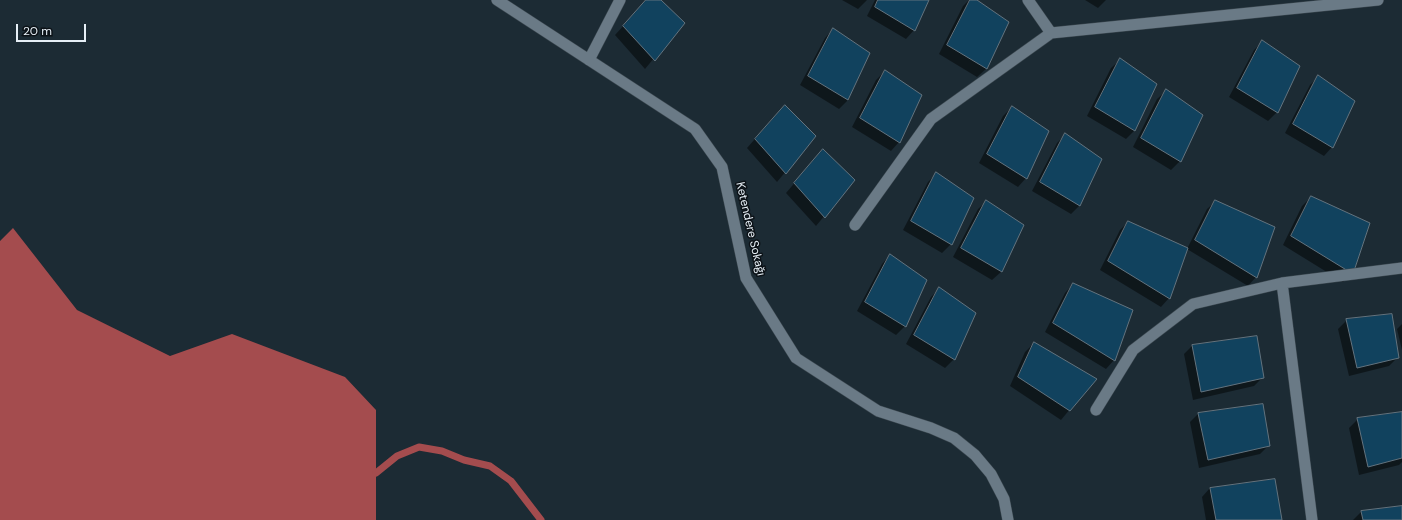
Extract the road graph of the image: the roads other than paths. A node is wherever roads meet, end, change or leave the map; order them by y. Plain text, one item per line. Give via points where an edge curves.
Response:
1 (497, 0) edge
2 (620, 0) edge
3 (1028, 0) edge
4 (1378, 0) edge
5 (1051, 33) junction
6 (589, 60) junction
7 (855, 225) dead end
8 (1402, 268) edge
9 (1282, 283) junction
10 (1096, 410) dead end
11 (1008, 520) edge
12 (1312, 520) edge

1 - 6 street, Ketendere Sokağı
2 - 6 street
3 - 5 street
4 - 5 street
5 - 7 street via 931,119
6 - 11 street, Ketendere Sokağı via 695,129 722,167 746,278 796,358 878,411 954,438 975,455 992,474 1004,500
8 - 9 street
9 - 10 street via 1193,304 1133,350
9 - 12 street

